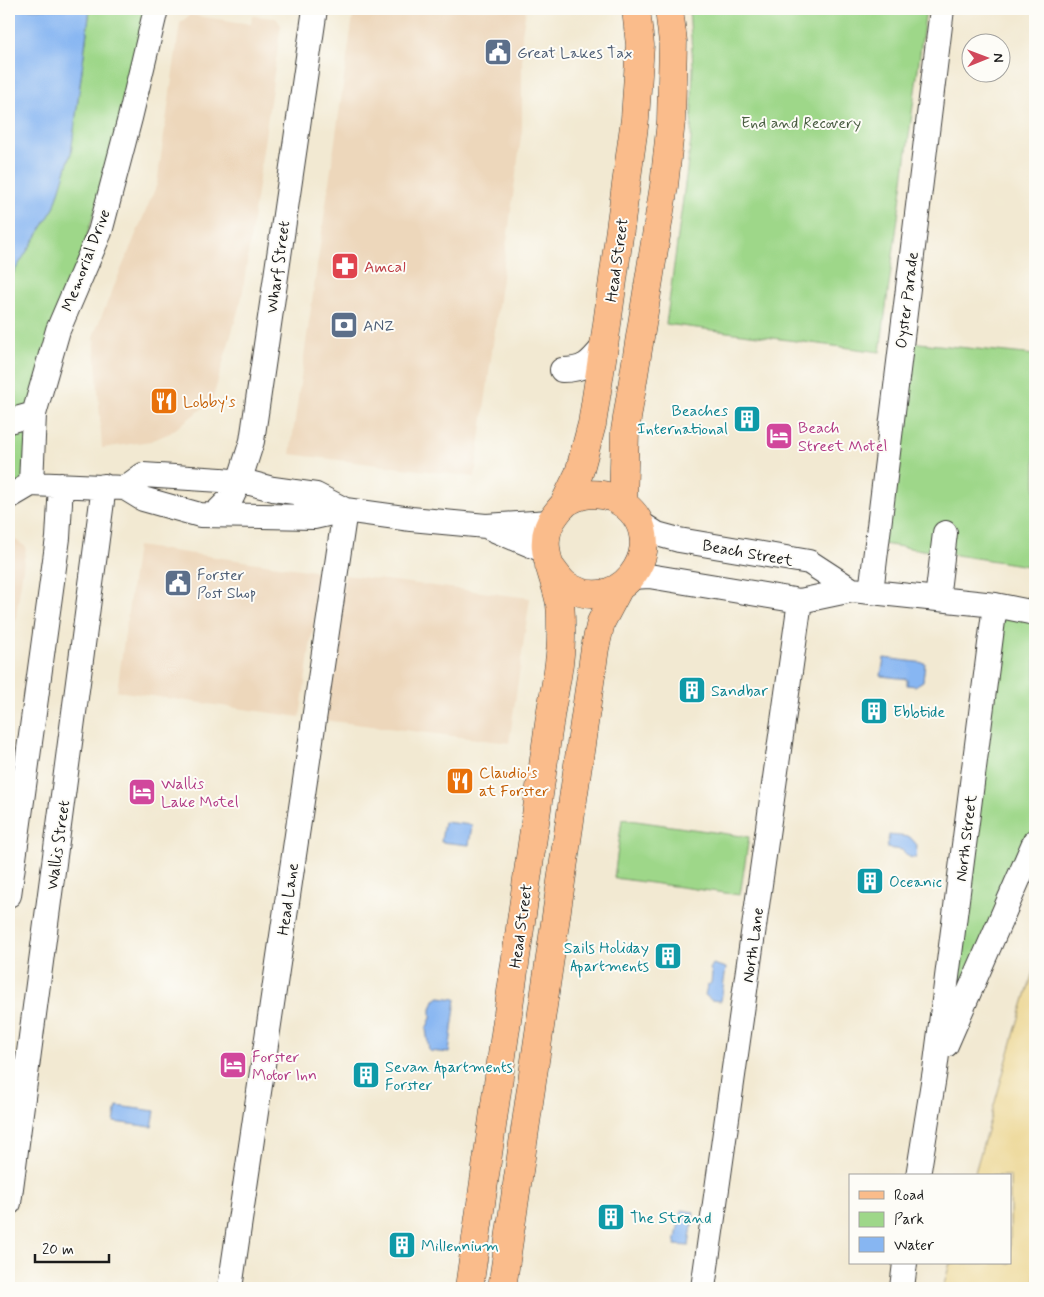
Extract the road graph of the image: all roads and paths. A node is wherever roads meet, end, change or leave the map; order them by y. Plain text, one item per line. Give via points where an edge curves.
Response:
1 (156, 9) edge
2 (316, 9) edge
3 (636, 9) edge
4 (669, 9) edge
5 (942, 9) edge
6 (604, 346) junction
7 (562, 370) dead end
8 (34, 414) junction
9 (9, 422) edge
10 (239, 482) junction
11 (31, 484) junction
12 (61, 485) junction
13 (115, 487) junction
14 (9, 497) edge
15 (345, 510) junction
16 (632, 513) junction
17 (556, 514) junction
18 (214, 515) junction
19 (486, 526) junction
20 (945, 533) dead end
21 (547, 558) junction
22 (626, 582) junction
23 (861, 591) junction
24 (937, 599) junction
25 (800, 602) junction
26 (995, 605) junction
27 (1035, 613) edge
28 (1035, 841) edge
29 (9, 895) edge
30 (935, 1070) junction
31 (918, 1174) edge
32 (9, 1203) edge
33 (905, 1264) edge
34 (230, 1288) edge
35 (469, 1288) edge
36 (502, 1288) edge
37 (703, 1288) edge
38 (902, 1288) edge

1 - 8 street, Memorial Drive via 100,232 58,330
2 - 10 street, Wharf Street via 252,441
3 - 6 main road, Head Street via 640,45 635,119
4 - 16 main road via 673,42 671,121 664,186 625,431
5 - 23 street, Oyster Parade
6 - 7 street via 594,359 578,370
6 - 17 main road, Head Street via 592,424 579,473
8 - 9 street
8 - 11 street, Memorial Drive
10 - 13 street via 143,475
10 - 15 street via 316,495
10 - 18 street, Wharf Street via 232,497
11 - 12 street
11 - 14 street
12 - 13 street
12 - 29 street via 58,538
13 - 18 street via 166,506 200,515
13 - 32 street, Wallis Street
15 - 18 street via 314,517
15 - 19 street
15 - 34 street, Head Lane
16 - 17 main road via 607,495 593,494 581,496
16 - 22 main road via 644,542 641,562
16 - 23 street, Beach Street via 657,534 809,562
17 - 19 street
17 - 21 main road via 546,534
19 - 21 street
20 - 24 street
21 - 22 main road via 565,584 579,592 605,593
21 - 35 main road, Head Street via 560,604 559,666
22 - 25 street, Beach Street via 649,576
22 - 36 main road via 601,622 595,648
23 - 24 street, Beach Street
23 - 25 street, Beach Street
24 - 26 street, Beach Street
25 - 37 street, North Lane
26 - 27 street, Beach Street
26 - 30 street, North Street
28 - 30 street, North Street
30 - 31 street, North Street
33 - 38 street

